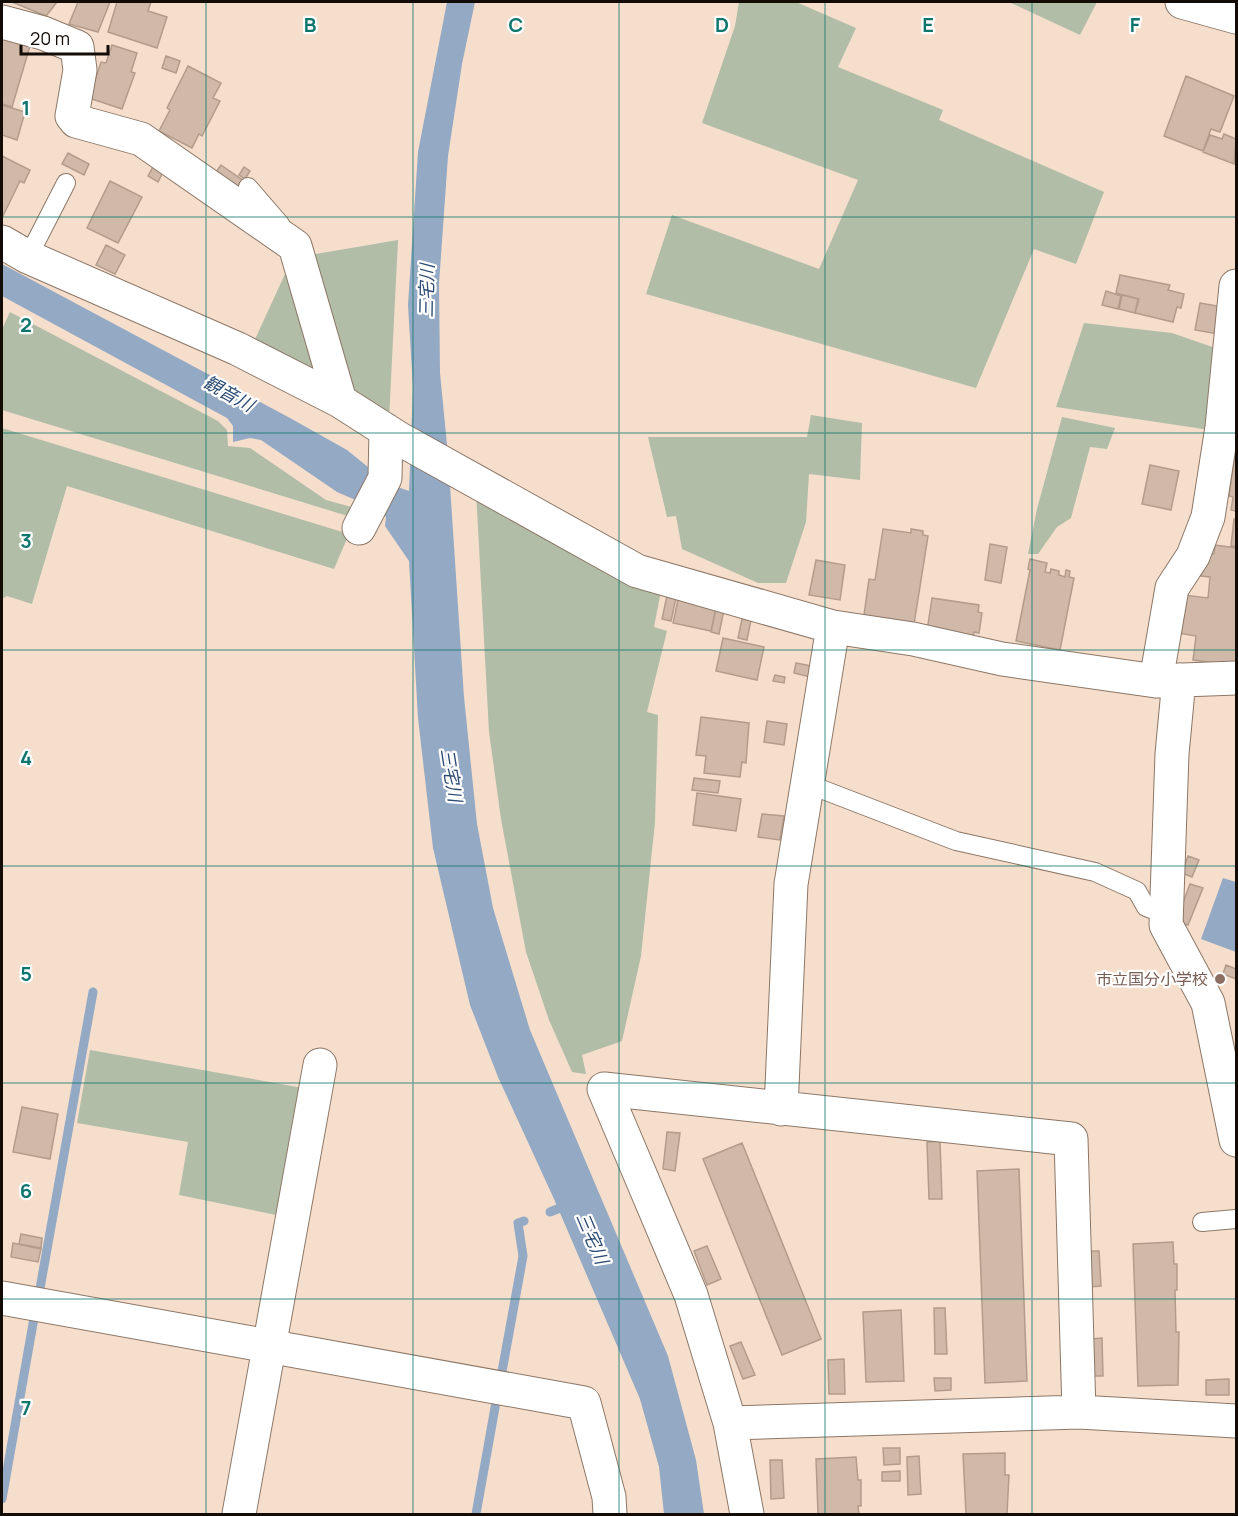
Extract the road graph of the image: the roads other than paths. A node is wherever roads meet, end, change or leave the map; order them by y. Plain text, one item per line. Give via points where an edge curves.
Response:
1 (1182, 2) edge
2 (1236, 17) edge
3 (2, 22) edge
4 (66, 183) dead end
5 (248, 187) dead end
6 (295, 246) junction
7 (15, 250) edge
8 (1236, 286) edge
9 (340, 401) junction
10 (1229, 428) edge
11 (392, 434) junction
12 (364, 521) dead end
13 (833, 627) junction
14 (1236, 678) edge
15 (1168, 681) junction
16 (808, 784) junction
17 (1166, 915) junction
18 (320, 1065) dead end
19 (781, 1109) junction
20 (1236, 1140) edge
21 (1236, 1219) edge
22 (1202, 1222) dead end
23 (2, 1298) edge
24 (269, 1346) junction
25 (1079, 1412) junction
26 (1236, 1421) edge
27 (730, 1423) junction
28 (239, 1515) edge
29 (610, 1515) edge
30 (747, 1515) edge

1 - 2 street
3 - 6 street via 77,47 80,70 72,116 76,121 141,139
4 - 7 lane
5 - 6 lane via 273,213
6 - 9 street
7 - 9 street via 238,349
8 - 10 street
9 - 11 street
10 - 15 street via 1208,517 1193,556 1172,588
11 - 12 street via 385,478
11 - 13 street via 637,572
13 - 15 street via 914,639 1002,659
13 - 16 street
14 - 15 street
15 - 17 street via 1172,754
16 - 17 lane via 956,841 1095,872 1137,891 1146,907
16 - 19 street via 791,884
17 - 20 street via 1166,925 1208,1003
18 - 24 street
19 - 25 street via 1071,1139
19 - 27 street via 604,1089 691,1294
21 - 22 lane
23 - 24 street
24 - 28 street
24 - 29 street via 584,1403 609,1497
25 - 26 street
25 - 27 street
27 - 30 street

